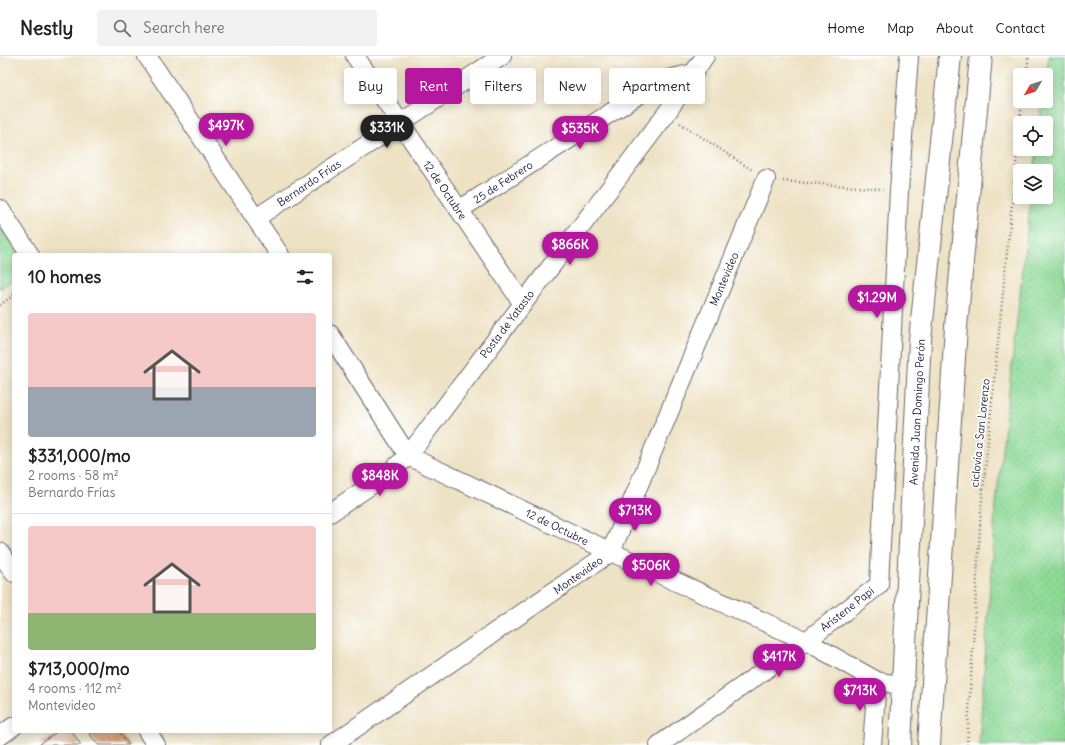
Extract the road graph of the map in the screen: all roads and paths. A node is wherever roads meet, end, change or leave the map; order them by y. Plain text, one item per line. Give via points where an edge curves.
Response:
1 (147, 56) edge
2 (355, 56) edge
3 (706, 56) edge
4 (909, 56) edge
5 (950, 56) edge
6 (981, 56) edge
7 (1029, 56) edge
8 (491, 59) edge
9 (697, 68) edge
10 (1027, 68) edge
11 (624, 104) edge
12 (673, 104) edge
13 (399, 123) junction
14 (1017, 156) edge
15 (766, 179) dead end
16 (0, 209) edge
17 (459, 210) junction
18 (256, 218) junction
19 (29, 253) edge
20 (279, 253) edge
21 (12, 296) edge
22 (523, 304) junction
23 (0, 305) edge
24 (332, 337) edge
25 (408, 456) junction
26 (332, 511) edge
27 (0, 552) edge
28 (611, 552) junction
29 (12, 570) edge
30 (806, 641) junction
31 (877, 681) junction
32 (904, 686) junction
33 (12, 727) edge
34 (148, 733) edge
35 (0, 736) edge
36 (156, 745) edge
37 (331, 745) edge
38 (659, 745) edge
39 (872, 745) edge
40 (900, 745) edge
41 (929, 745) edge
42 (967, 745) edge

1 - 18 street
2 - 13 street, 12 de Octubre
3 - 9 street, Posta de Yatasto
4 - 30 street, Arístene Papi via 899,191 879,585
5 - 32 main road, Avenida Juan Domingo Perón via 920,340
6 - 41 main road via 956,327
7 - 10 path
8 - 13 street, Bernardo Frías
11 - 17 street, 25 de Febrero
12 - 22 street, Posta de Yatasto
13 - 17 street, 12 de Octubre
13 - 18 street, Bernardo Frías
14 - 42 path, ciclovía a San Lorenzo via 981,510
15 - 28 street, Montevideo
16 - 19 street
17 - 22 street, 12 de Octubre
18 - 20 street
21 - 23 path
22 - 25 street, Posta de Yatasto
24 - 25 street
25 - 26 street, Posta de Yatasto via 390,472
25 - 28 street, 12 de Octubre
27 - 29 street
28 - 30 street, 12 de Octubre
28 - 37 street, Montevideo
30 - 31 street, 12 de Octubre
30 - 38 street, Arístene Papi
31 - 32 street, 12 de Octubre
31 - 39 street
32 - 40 main road, Avenida Juan Domingo Perón
33 - 35 street
34 - 36 street

